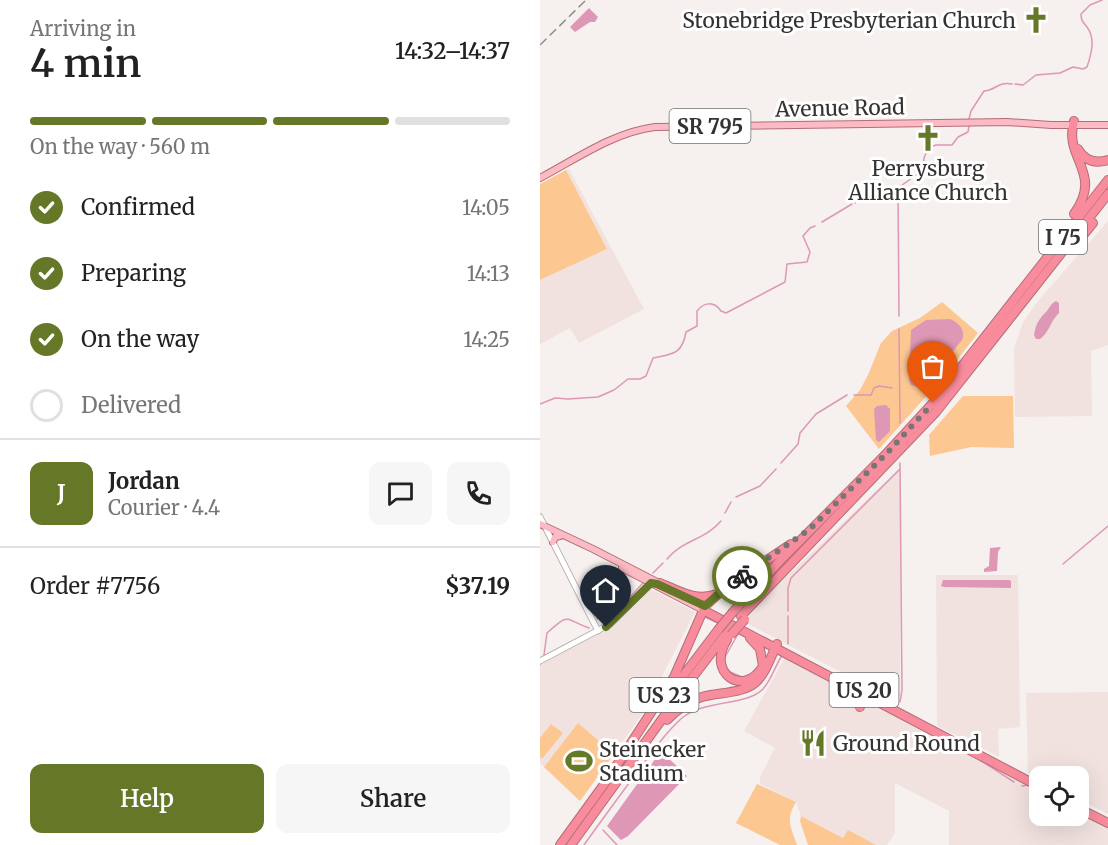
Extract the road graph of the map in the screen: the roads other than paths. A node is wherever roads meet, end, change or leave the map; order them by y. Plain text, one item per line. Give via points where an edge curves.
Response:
1 (1108, 123) edge
2 (1074, 124) junction
3 (1108, 160) edge
4 (1108, 173) edge
5 (540, 178) edge
6 (1108, 180) edge
7 (1108, 194) edge
8 (1107, 205) edge
9 (1067, 224) junction
10 (1017, 294) junction
11 (1005, 327) junction
12 (540, 517) edge
13 (543, 526) edge
14 (810, 529) junction
15 (560, 536) junction
16 (553, 542) junction
17 (656, 583) junction
18 (720, 592) junction
19 (704, 608) junction
20 (740, 616) junction
21 (598, 631) junction
22 (729, 633) junction
23 (748, 634) junction
24 (775, 646) junction
25 (540, 661) edge
26 (763, 666) junction
27 (846, 685) junction
28 (860, 707) dead end
29 (931, 727) junction
30 (646, 742) junction
31 (609, 777) junction
32 (1029, 779) edge
33 (1029, 781) edge
34 (1089, 808) edge
35 (1089, 814) edge
36 (1108, 818) edge
37 (1108, 823) edge
38 (560, 845) edge
39 (571, 845) edge

1 - 2 main road, Avenue Road / SR 795
2 - 3 highway via 1081,154 1094,162
2 - 5 main road, Avenue Road / SR 795 via 655,127 619,137
2 - 9 highway via 1074,145 1086,187 1081,204
4 - 9 highway
6 - 10 highway, I 75
7 - 11 highway, I 75
8 - 11 highway
9 - 10 highway
10 - 14 highway, I 75 via 917,421
11 - 20 highway, I 75 via 922,429
12 - 13 street
13 - 15 main road, US 20
13 - 16 street
13 - 17 main road, US 20
14 - 18 highway
14 - 20 highway, I 75
15 - 16 main road
15 - 17 main road, US 20
16 - 21 street
17 - 18 highway via 694,597
17 - 19 main road, US 20
17 - 19 main road, US 20
17 - 21 street
18 - 19 highway
19 - 23 highway, US 20
19 - 24 highway, US 20
19 - 31 highway, US 23 via 674,677
20 - 22 highway, I 75
20 - 31 highway, I 75, bridge via 718,630
21 - 25 street
22 - 26 highway via 720,655 726,675 746,681
22 - 30 highway, I 75
23 - 24 highway, US 20
23 - 26 highway via 760,649
24 - 26 highway
24 - 27 highway, US 20
24 - 29 highway, US 20
24 - 30 highway, US 23 via 754,684 692,700
27 - 28 highway via 860,694
27 - 29 highway, US 20
29 - 32 highway, US 20
29 - 33 highway, US 20
30 - 39 highway, I 75
31 - 38 highway, I 75
34 - 36 highway
35 - 37 highway

